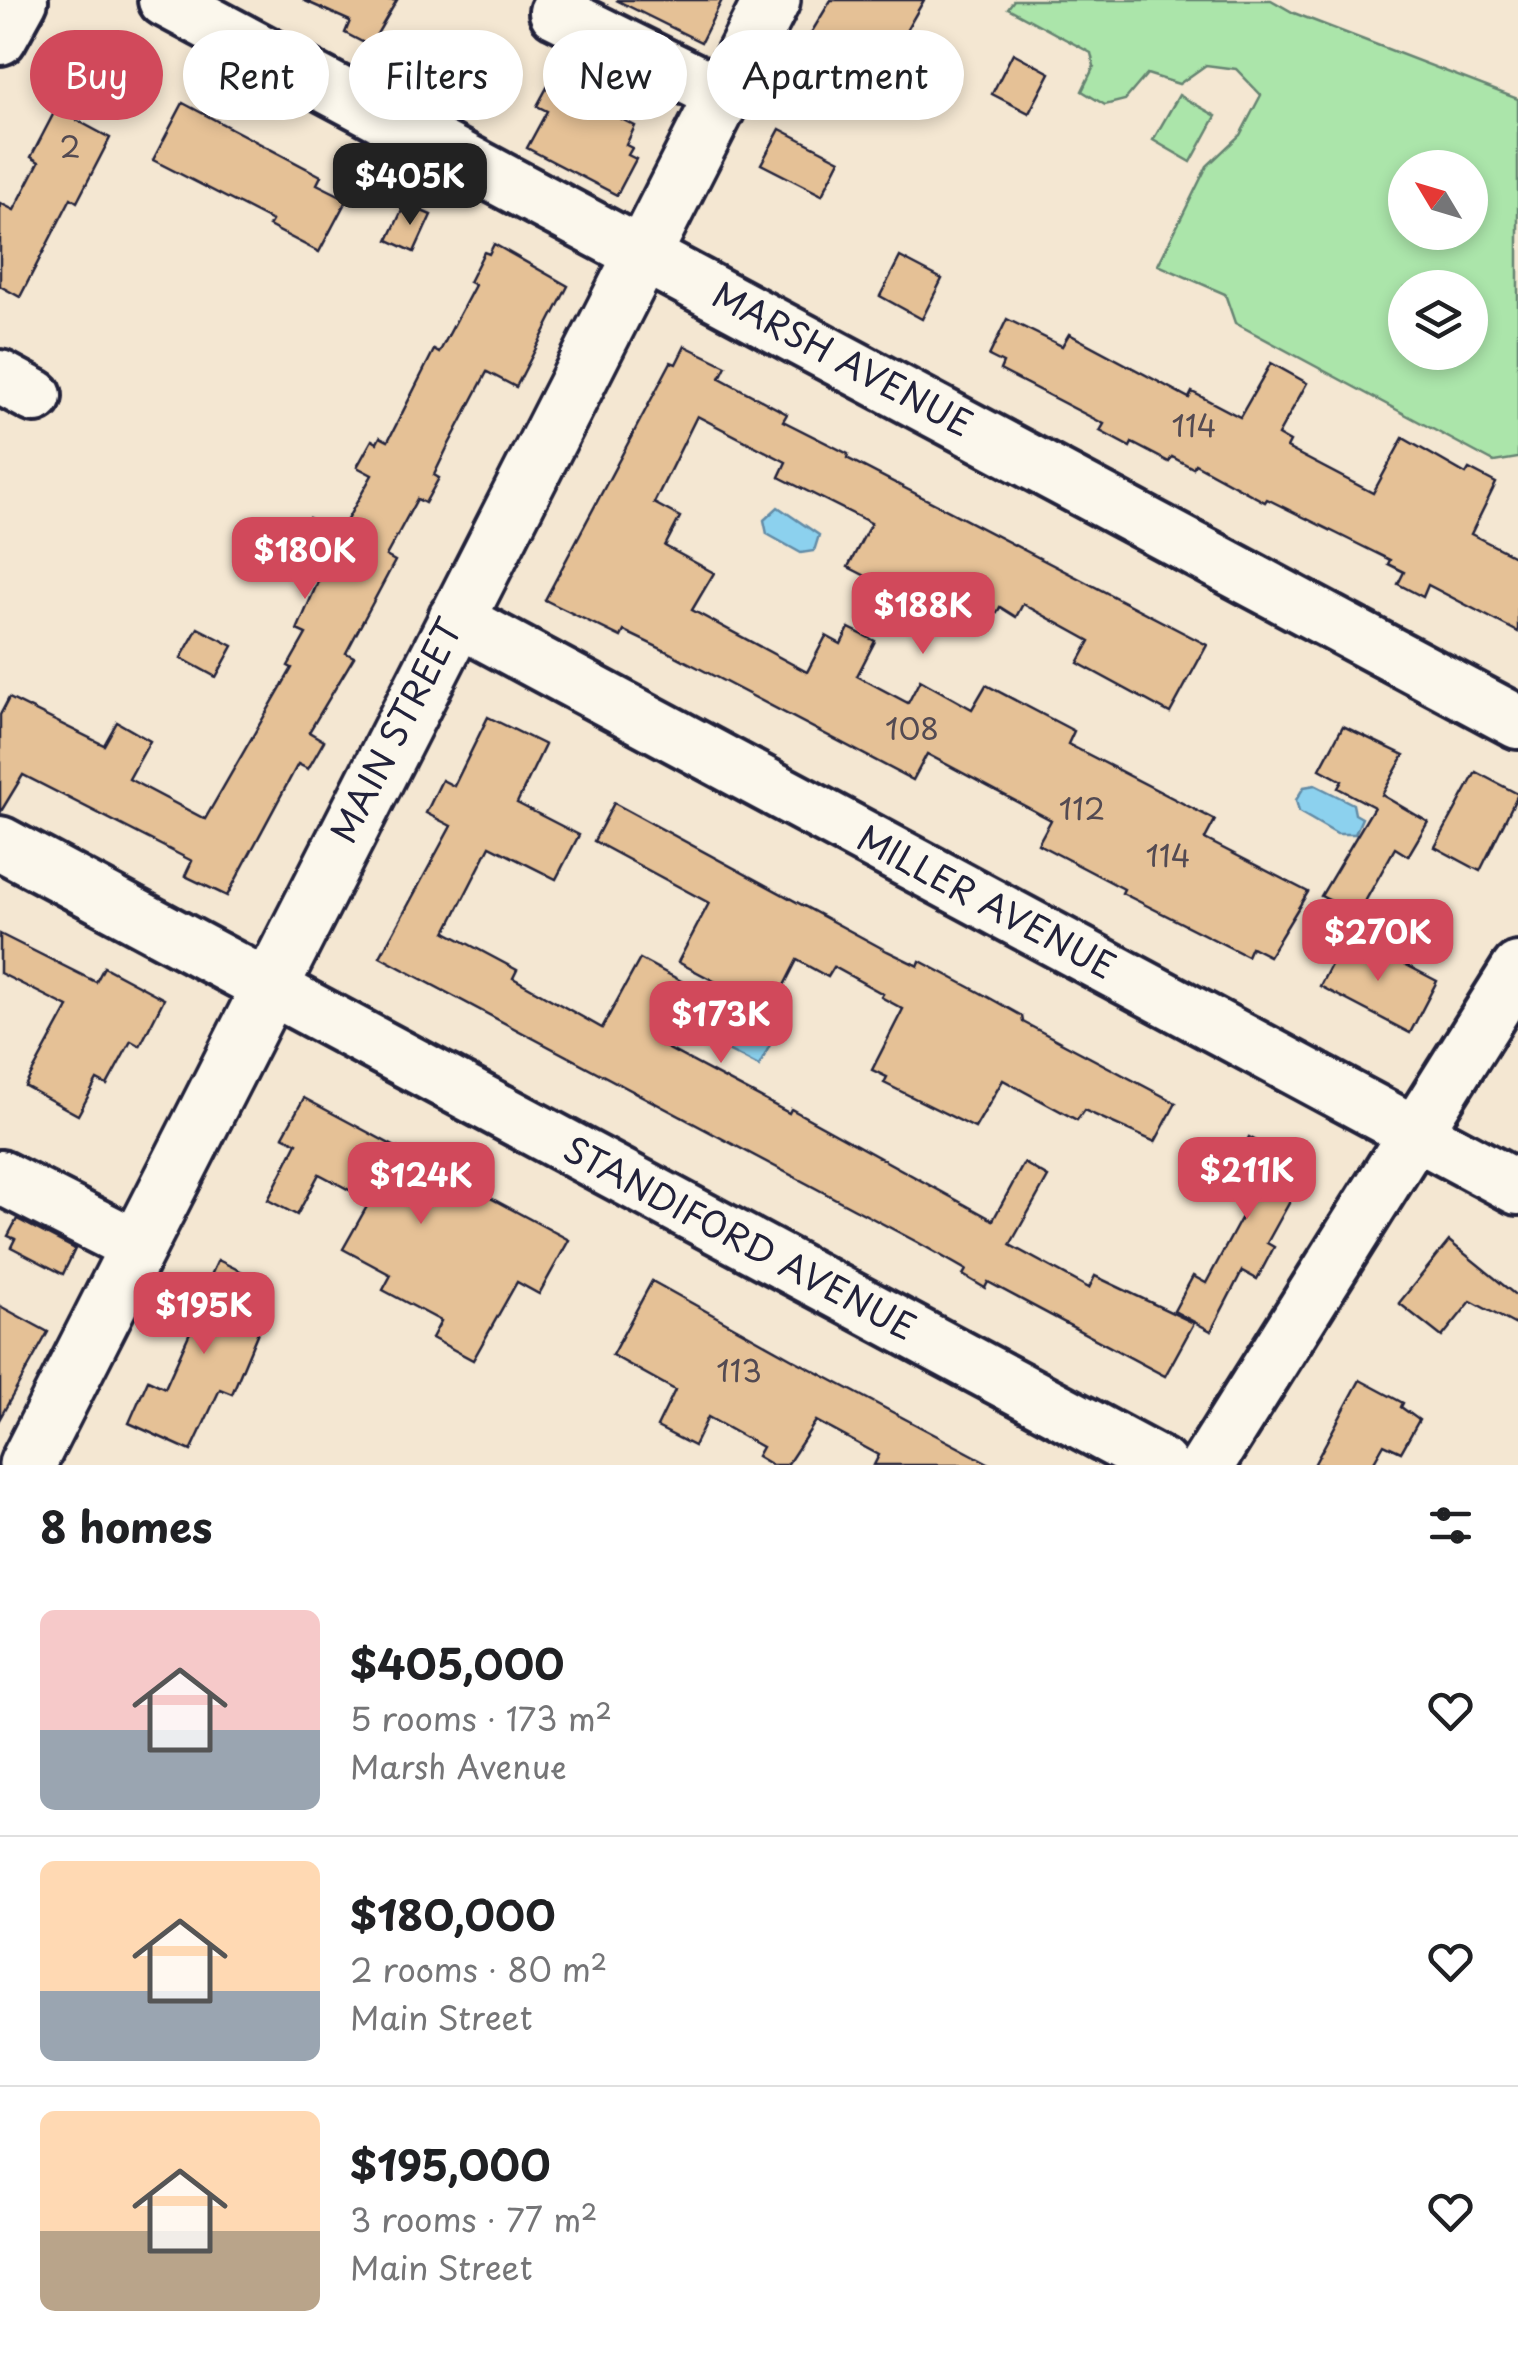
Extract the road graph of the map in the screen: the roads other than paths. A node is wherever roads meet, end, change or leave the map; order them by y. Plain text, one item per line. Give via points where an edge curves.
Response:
1 (21, 0) edge
2 (165, 0) edge
3 (562, 0) edge
4 (772, 0) edge
5 (756, 30) edge
6 (0, 38) edge
7 (707, 87) edge
8 (708, 120) edge
9 (640, 252) junction
10 (455, 618) junction
11 (1518, 722) edge
12 (0, 843) edge
13 (1518, 969) edge
14 (268, 986) junction
15 (1413, 1132) junction
16 (0, 1177) edge
17 (1518, 1188) edge
18 (136, 1246) junction
19 (27, 1465) edge
20 (1161, 1465) edge
21 (1207, 1465) edge

1 - 6 street
2 - 9 street, MARSH AVENUE
3 - 7 street via 556,12
4 - 5 main road, MAIN STREET
8 - 9 main road, MAIN STREET
9 - 10 main road, MAIN STREET
9 - 11 street, MARSH AVENUE
10 - 14 main road, MAIN STREET
10 - 15 street, MILLER AVENUE
12 - 14 street, STANDIFORD AVENUE
13 - 15 street
14 - 18 main road, MAIN STREET
14 - 20 street, STANDIFORD AVENUE
15 - 17 street, MILLER AVENUE
15 - 21 street
16 - 18 street
18 - 19 main road, MAIN STREET

